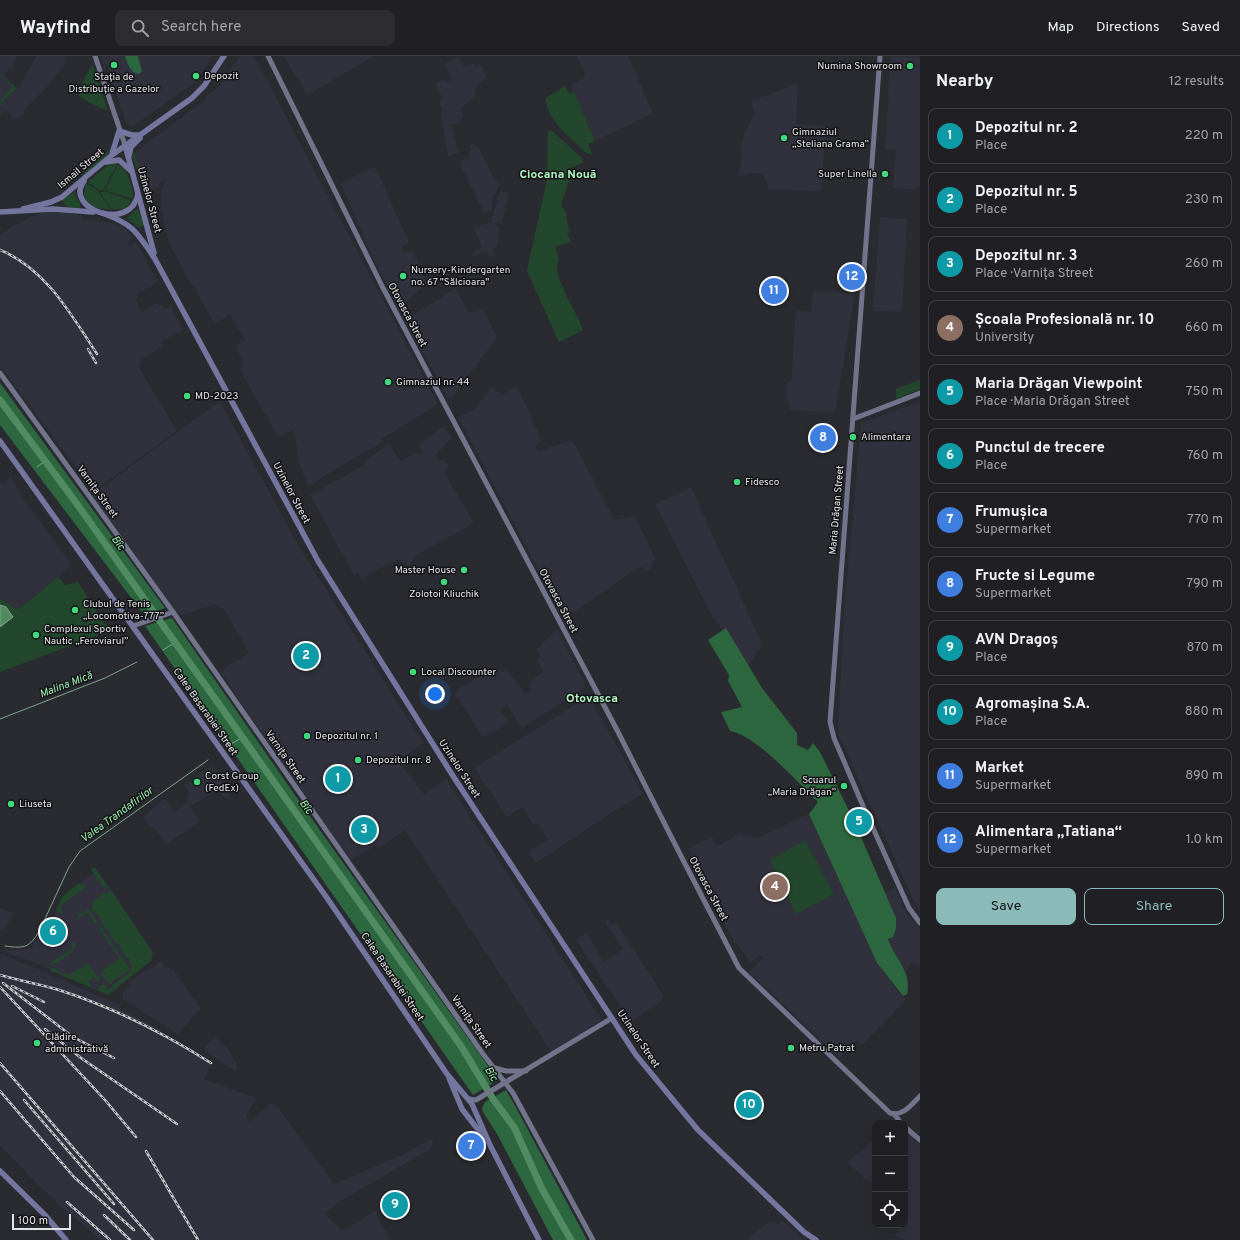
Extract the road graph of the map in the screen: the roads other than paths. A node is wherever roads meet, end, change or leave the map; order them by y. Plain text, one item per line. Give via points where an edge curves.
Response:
1 (95, 56) edge
2 (225, 56) edge
3 (268, 56) edge
4 (880, 56) edge
5 (120, 131) junction
6 (145, 133) junction
7 (125, 145) junction
8 (112, 155) junction
9 (102, 164) junction
10 (130, 164) junction
11 (90, 174) junction
12 (134, 176) junction
13 (138, 192) junction
14 (23, 209) junction
15 (0, 212) edge
16 (100, 213) junction
17 (155, 259) junction
18 (0, 373) edge
19 (920, 393) edge
20 (853, 419) junction
21 (0, 441) edge
22 (171, 612) junction
23 (134, 626) junction
24 (920, 923) edge
25 (612, 1018) junction
26 (495, 1068) junction
27 (527, 1071) junction
28 (447, 1074) junction
29 (518, 1076) junction
30 (504, 1084) junction
31 (513, 1093) junction
32 (920, 1096) edge
33 (469, 1099) junction
34 (478, 1099) junction
35 (460, 1105) junction
36 (474, 1108) junction
37 (464, 1113) junction
38 (892, 1113) junction
39 (898, 1120) edge
40 (908, 1130) edge
41 (920, 1140) edge
42 (490, 1145) junction
43 (0, 1170) edge
44 (66, 1240) edge
45 (539, 1240) edge
46 (592, 1240) edge
47 (816, 1240) edge

1 - 5 street
2 - 6 main road via 204,86 192,98
3 - 38 street, Otovasca Street via 378,280 617,730 739,968
4 - 20 street, Maria Drăgan Street
5 - 6 main road via 132,135
5 - 7 street
5 - 8 main road
6 - 7 main road, Ismail Street
6 - 10 main road via 131,147
7 - 8 main road, Ismail Street
7 - 10 main road, Uzinelor Street
8 - 9 main road, Ismail Street
9 - 11 main road, Ismail Street
9 - 12 main road via 119,160
10 - 12 main road, Uzinelor Street
11 - 14 main road, Ismail Street via 59,199
11 - 16 main road via 82,184 81,196 87,206
12 - 13 main road, Uzinelor Street
13 - 16 main road via 134,205 127,212
13 - 17 main road, Uzinelor Street
14 - 15 main road, Ismail Street
14 - 16 main road, Ismail Street
16 - 17 main road, Uzinelor Street via 130,226 141,237
17 - 25 main road, Uzinelor Street via 318,561 449,771
18 - 22 street, Varnița Street
19 - 20 street
20 - 24 street, Maria Drăgan Street via 836,628 831,730 899,887 910,910
21 - 23 main road, Calea Basarabiei Street
22 - 23 street
22 - 26 street, Varnița Street
23 - 28 main road, Calea Basarabiei Street via 327,898
25 - 27 street
25 - 47 main road, Uzinelor Street via 647,1070 698,1130 804,1232
26 - 27 street
26 - 30 street, Varnița Street
27 - 29 street
28 - 33 main road, Calea Basarabiei Street
28 - 35 main road, Calea Basarabiei Street
29 - 30 street
29 - 31 street via 513,1085
30 - 31 street, Varnița Street
30 - 34 street
31 - 46 street, Varnița Street
32 - 38 street via 903,1112
33 - 34 street
33 - 35 main road
33 - 36 main road, Calea Basarabiei Street
34 - 36 street
35 - 37 main road, Calea Basarabiei Street
36 - 37 main road
36 - 42 main road, Calea Basarabiei Street
37 - 42 main road, Calea Basarabiei Street
38 - 39 street, Otovasca Street
40 - 41 street
42 - 45 main road, Calea Basarabiei Street
43 - 44 main road

